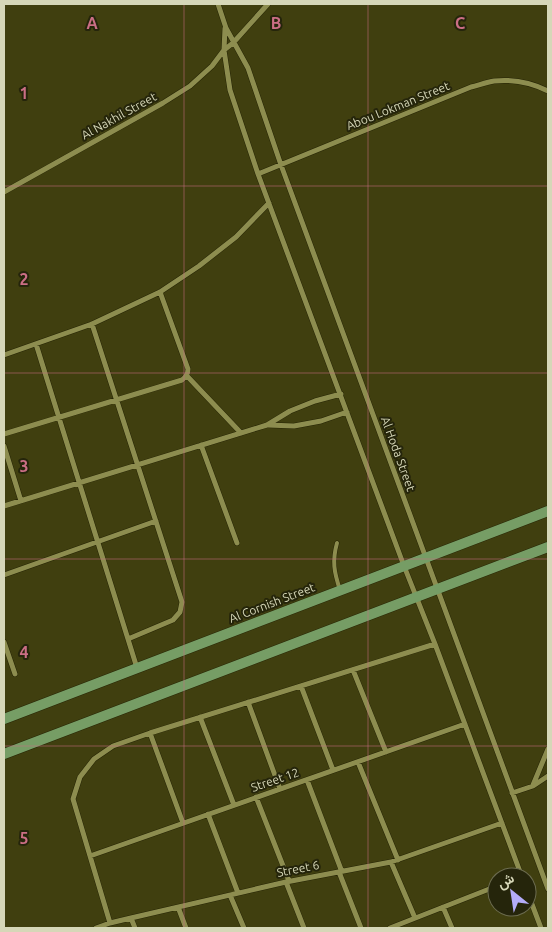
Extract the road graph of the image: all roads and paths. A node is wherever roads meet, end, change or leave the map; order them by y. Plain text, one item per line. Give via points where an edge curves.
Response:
1 (218, 4) edge
2 (268, 4) edge
3 (226, 28) junction
4 (233, 43) junction
5 (224, 50) junction
6 (548, 91) edge
7 (281, 165) junction
8 (258, 174) junction
9 (4, 192) edge
10 (269, 204) junction
11 (160, 292) junction
12 (92, 324) junction
13 (36, 344) junction
14 (4, 355) edge
15 (187, 376) junction
16 (340, 394) junction
17 (117, 400) junction
18 (347, 412) junction
19 (58, 417) junction
20 (267, 425) junction
21 (241, 433) junction
22 (4, 434) edge
23 (201, 445) junction
24 (4, 446) edge
25 (138, 465) junction
26 (79, 483) junction
27 (21, 501) junction
28 (4, 506) edge
29 (548, 510) edge
30 (156, 521) junction
31 (98, 542) junction
32 (337, 543) dead end
33 (237, 544) dead end
34 (546, 551) edge
35 (426, 557) junction
36 (404, 566) junction
37 (4, 575) edge
38 (438, 589) junction
39 (340, 590) junction
40 (417, 597) junction
41 (128, 639) junction
42 (4, 642) edge
43 (436, 644) junction
44 (137, 668) junction
45 (353, 670) junction
46 (15, 674) dead end
47 (301, 686) junction
48 (248, 702) junction
49 (200, 717) junction
50 (4, 719) edge
51 (465, 724) junction
52 (150, 733) junction
53 (548, 749) edge
54 (386, 752) junction
55 (4, 754) edge
56 (358, 762) junction
57 (333, 770) junction
58 (548, 776) edge
59 (307, 780) junction
60 (533, 786) junction
61 (280, 789) junction
62 (512, 793) junction
63 (256, 798) junction
64 (234, 805) junction
65 (208, 814) junction
66 (183, 823) junction
67 (502, 823) junction
68 (90, 856) junction
69 (398, 860) junction
70 (391, 862) junction
71 (517, 867) edge
72 (340, 872) junction
73 (547, 879) edge
74 (287, 881) junction
75 (548, 889) edge
76 (487, 890) edge
77 (238, 893) junction
78 (230, 895) junction
79 (178, 907) junction
80 (443, 907) junction
81 (131, 918) junction
82 (415, 918) junction
83 (110, 923) junction
84 (96, 928) edge
85 (135, 928) edge
86 (186, 928) edge
87 (244, 928) edge
88 (304, 928) edge
89 (361, 928) edge
90 (390, 928) edge
91 (452, 928) edge

1 - 3 street, Al Hoda Street
2 - 4 street, Al Nakhil Street
3 - 4 street, Al Hoda Street
3 - 5 street, Al Hoda Street
4 - 5 street, Al Nakhil Street
4 - 7 street, Al Hoda Street via 248,68
5 - 8 street, Al Hoda Street via 230,90
5 - 9 street, Al Nakhil Street via 190,86
6 - 7 street, Abou Lokman Street via 517,81 494,81 471,87
7 - 8 street, Abou Lokman Street
7 - 35 street, Al Hoda Street
8 - 10 street, Al Hoda Street
10 - 11 street via 228,243
10 - 16 street, Al Hoda Street
11 - 12 street
11 - 15 street via 188,369
12 - 13 street
12 - 17 street
13 - 14 street
13 - 19 street
15 - 17 street
15 - 21 street
16 - 18 street, Al Hoda Street
16 - 20 street via 290,411
17 - 19 street
17 - 25 street
18 - 20 street via 294,426
18 - 36 street, Al Hoda Street
19 - 22 street
19 - 26 street
20 - 21 street
21 - 23 street
23 - 25 street
23 - 33 street
24 - 27 street
25 - 26 street
25 - 30 street
26 - 27 street
26 - 31 street
27 - 28 street
29 - 35 main road, Al Cornish Street
30 - 31 street
30 - 41 street via 182,607 173,620
31 - 37 street
31 - 41 street
32 - 39 lane via 334,567
34 - 38 main road
35 - 36 main road, Al Cornish Street
35 - 38 street, Al Hoda Street
36 - 39 main road, Al Cornish Street
36 - 40 street, Al Hoda Street
38 - 40 main road
38 - 62 street, Al Hoda Street
39 - 44 main road, Al Cornish Street
40 - 43 street, Al Hoda Street
40 - 55 main road
41 - 44 street
42 - 46 street
43 - 45 street
43 - 51 street, Al Hoda Street
44 - 50 main road, Al Cornish Street
45 - 47 street
45 - 54 street
47 - 48 street
47 - 57 street
48 - 49 street
48 - 61 street
49 - 52 street
49 - 64 street
51 - 54 street, Street 12
51 - 67 street, Al Hoda Street
52 - 66 street
52 - 68 street via 113,746 94,759 80,777 73,798
53 - 60 street
54 - 56 street, Street 12
56 - 57 street, Street 12
56 - 69 street
57 - 59 street, Street 12
58 - 60 street
59 - 61 street, Street 12
59 - 72 street
60 - 62 street
61 - 63 street, Street 12
62 - 73 street, Al Hoda Street
63 - 64 street, Street 12
63 - 74 street
64 - 65 street, Street 12
65 - 66 street, Street 12
65 - 77 street
66 - 68 street, Street 12
67 - 69 street, Street 6
67 - 71 street, Al Hoda Street
68 - 83 street
69 - 70 street, Street 6
70 - 72 street, Street 6
70 - 82 street
72 - 74 street, Street 6
72 - 89 street
73 - 75 street, Al Hoda Street
74 - 77 street, Street 6
74 - 88 street
76 - 80 street
77 - 78 street, Street 6
78 - 79 street, Street 6
78 - 87 street
79 - 81 street, Street 6
79 - 86 street
80 - 82 street
80 - 91 street
81 - 83 street, Street 6
81 - 85 street
82 - 90 street
83 - 84 street, Street 6

